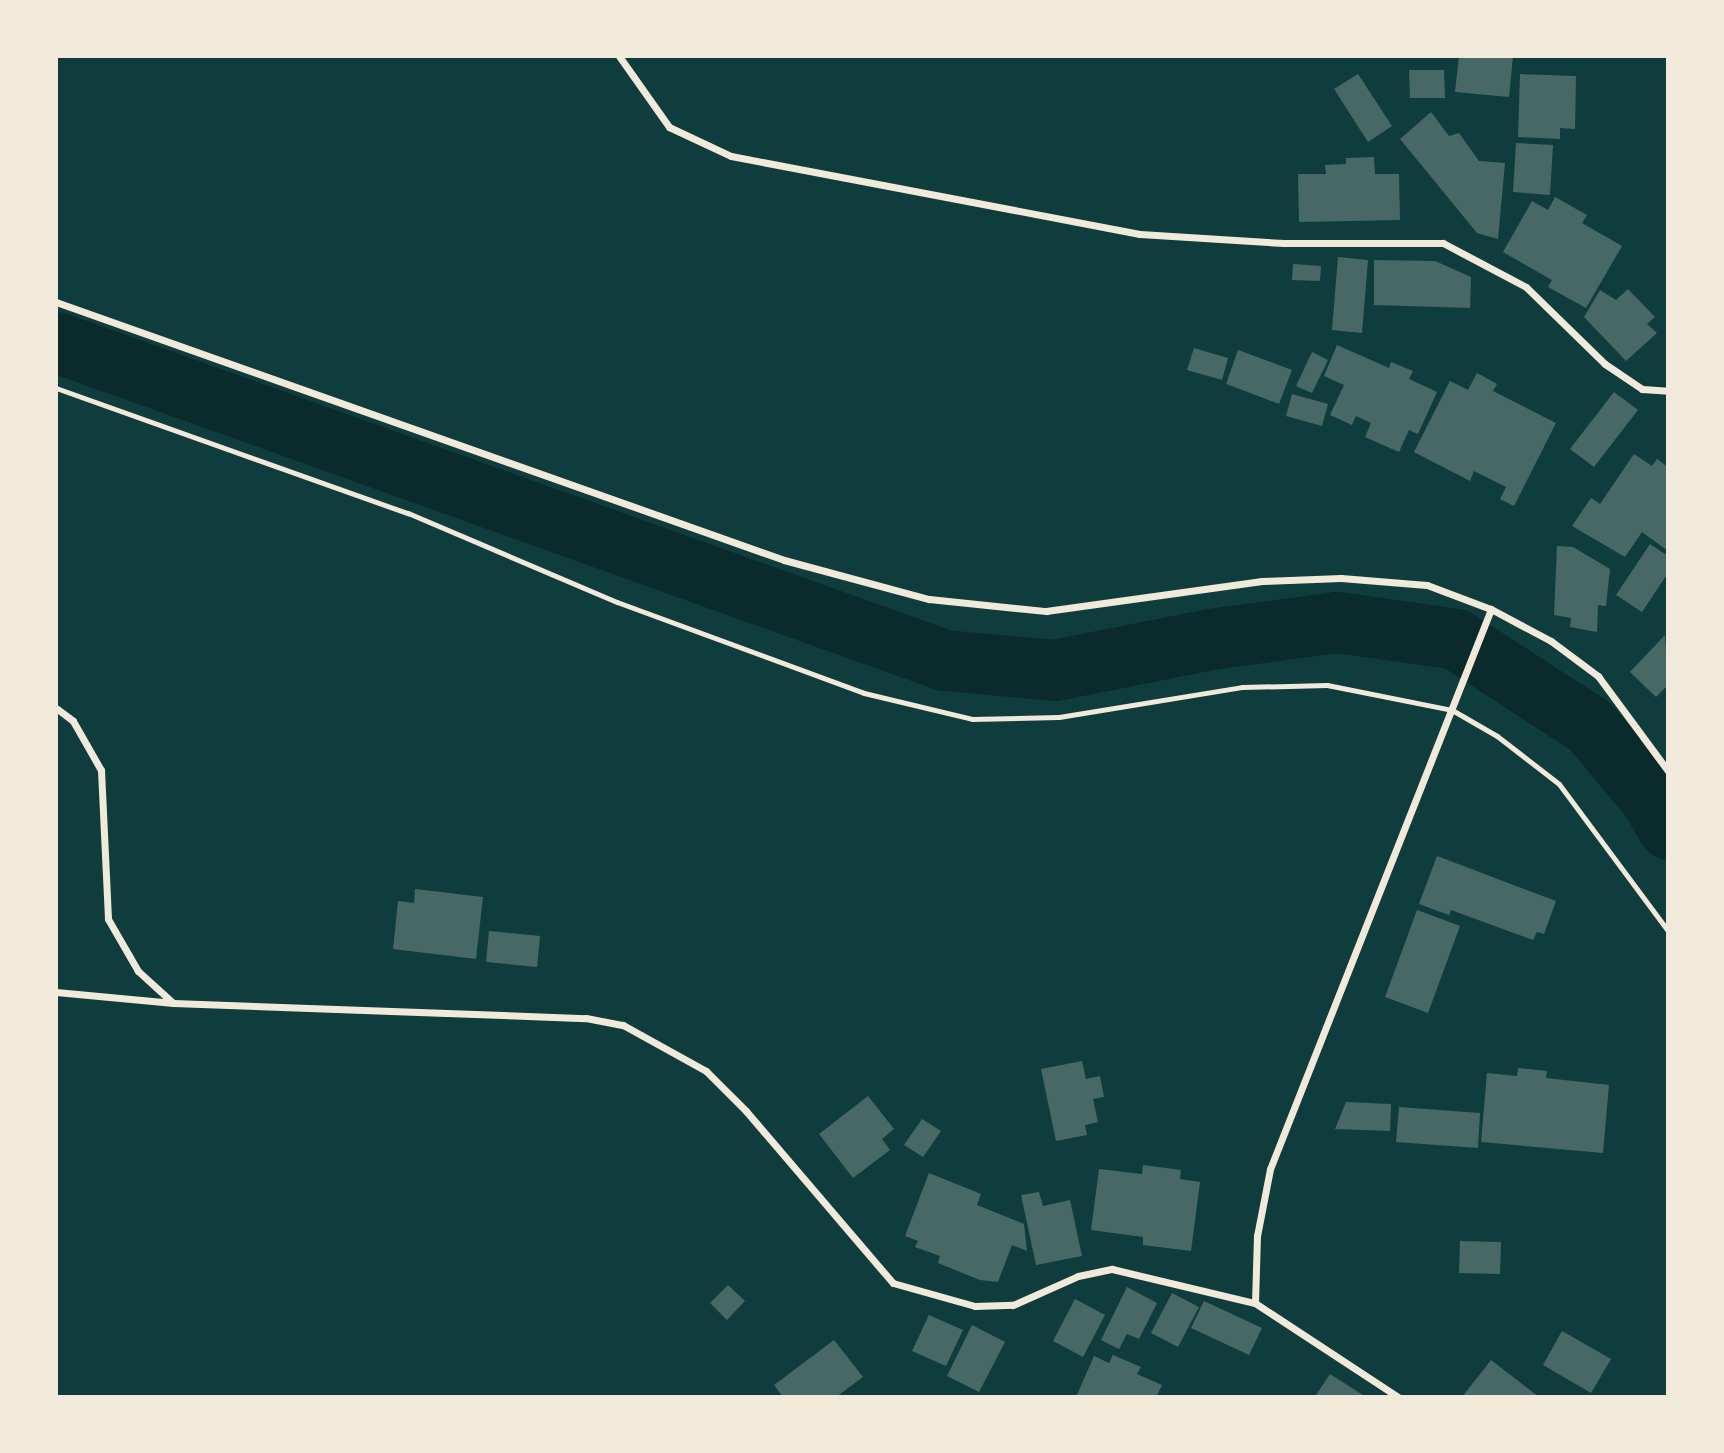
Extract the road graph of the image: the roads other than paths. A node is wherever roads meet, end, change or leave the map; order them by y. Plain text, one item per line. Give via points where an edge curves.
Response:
1 (619, 56) edge
2 (56, 302) edge
3 (56, 388) edge
4 (1668, 391) edge
5 (1490, 609) junction
6 (56, 708) edge
7 (1453, 709) junction
8 (1668, 771) edge
9 (1668, 931) edge
10 (56, 992) edge
11 (173, 1003) junction
12 (1255, 1303) junction
13 (1398, 1397) edge

1 - 4 street via 669,127 731,156 1140,234 1284,243 1443,243 1526,287 1605,364 1642,389
2 - 5 street via 784,560 929,599 1046,611 1262,580 1341,578 1427,585
3 - 7 lane via 408,513 617,602 864,693 972,719 1059,717 1242,687 1327,685
5 - 7 street
5 - 8 street via 1551,641 1598,676
6 - 11 street via 73,721 101,770 108,919 138,971
7 - 9 lane via 1559,783
7 - 12 street via 1270,1169 1257,1236
10 - 11 street
11 - 12 street via 586,1018 623,1026 666,1045 706,1071 746,1111 893,1283 975,1306 1013,1305 1078,1276 1112,1269
12 - 13 street

